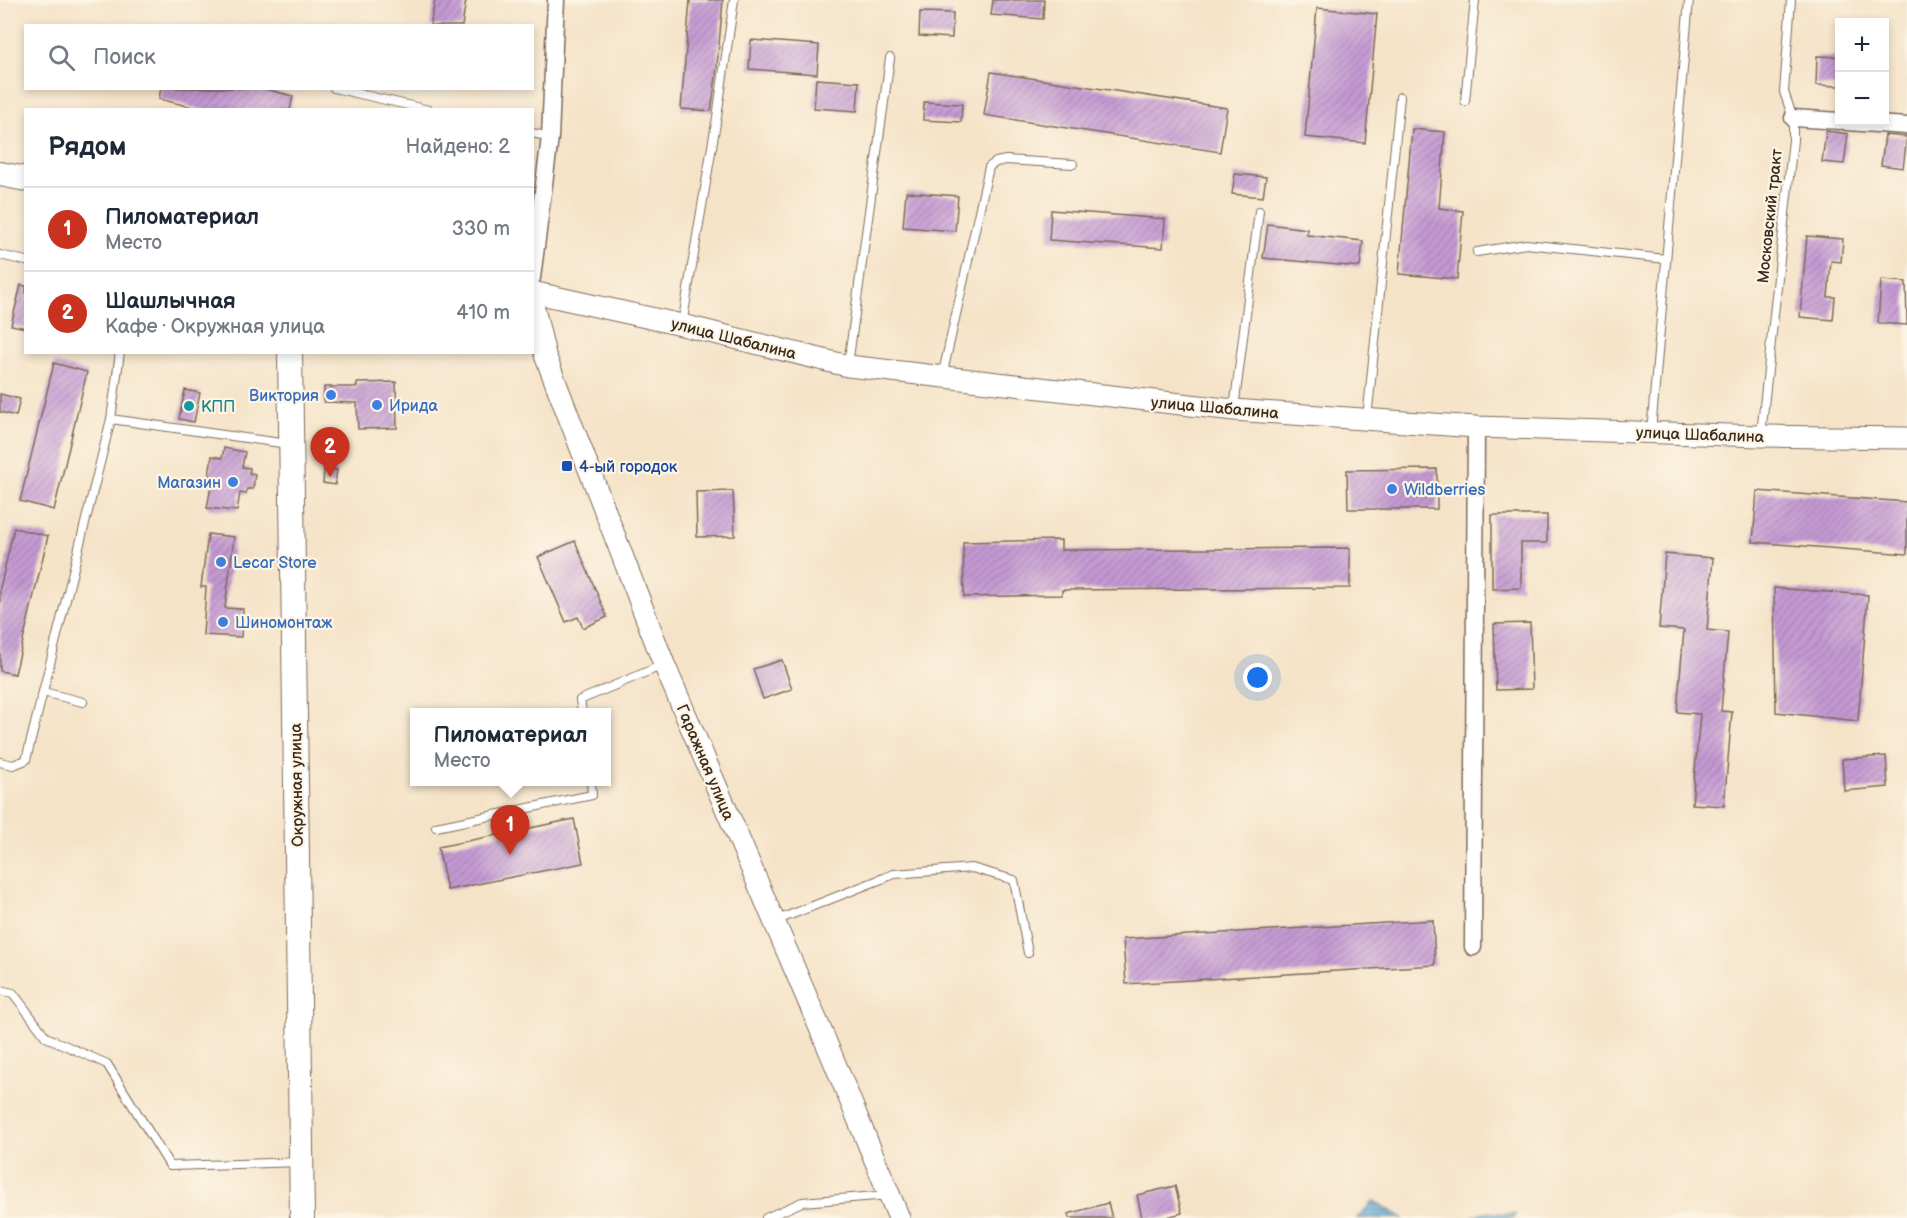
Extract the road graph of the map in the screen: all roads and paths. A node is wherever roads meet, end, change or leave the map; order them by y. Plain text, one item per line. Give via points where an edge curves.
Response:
1 (556, 0) edge
2 (734, 0) edge
3 (1475, 0) edge
4 (1689, 0) edge
5 (1791, 0) edge
6 (890, 58) dead end
7 (343, 90) edge
8 (1400, 97) dead end
9 (1465, 101) dead end
10 (420, 108) edge
11 (1793, 118) junction
12 (1835, 121) edge
13 (1889, 125) edge
14 (1907, 126) edge
15 (534, 133) edge
16 (550, 137) junction
17 (1073, 164) dead end
18 (0, 174) edge
19 (24, 179) edge
20 (1259, 211) dead end
21 (1477, 252) dead end
22 (0, 255) edge
23 (1666, 259) junction
24 (24, 261) edge
25 (534, 262) edge
26 (534, 292) edge
27 (534, 308) edge
28 (682, 325) junction
29 (120, 354) edge
30 (290, 354) edge
31 (848, 366) junction
32 (942, 378) junction
33 (1234, 410) junction
34 (111, 419) junction
35 (1367, 419) junction
36 (1476, 427) junction
37 (1651, 433) junction
38 (1761, 436) junction
39 (1907, 438) edge
40 (291, 445) junction
41 (664, 664) junction
42 (43, 692) junction
43 (83, 702) dead end
44 (581, 708) edge
45 (0, 762) edge
46 (591, 786) edge
47 (436, 827) dead end
48 (774, 922) junction
49 (1473, 947) dead end
50 (1028, 953) dead end
51 (0, 990) edge
52 (301, 1162) junction
53 (889, 1195) junction
54 (302, 1218) edge
55 (766, 1218) edge
56 (899, 1218) edge

1 - 16 street
2 - 28 lane
3 - 9 lane
4 - 23 lane
5 - 11 lane, Московский тракт via 1784,92
6 - 31 lane
7 - 10 lane
8 - 35 lane
11 - 12 street
11 - 38 lane, Московский тракт
13 - 14 street
15 - 16 lane
16 - 25 street
17 - 32 lane via 1006,160 988,167
18 - 19 main road
20 - 33 lane
21 - 23 lane via 1526,244
22 - 24 lane
23 - 37 lane
26 - 28 street, улица Шабалина
27 - 41 street, Гаражная улица via 545,355
28 - 31 street, улица Шабалина
29 - 34 lane
30 - 40 main road, Окружная улица
31 - 32 street, улица Шабалина
32 - 33 street, улица Шабалина
33 - 35 street, улица Шабалина
34 - 40 lane
34 - 42 lane
35 - 36 street, улица Шабалина
36 - 37 street, улица Шабалина
36 - 49 street
37 - 38 street, улица Шабалина
38 - 39 street, улица Шабалина
40 - 52 main road, Окружная улица
41 - 44 lane via 580,700
41 - 48 street, Гаражная улица
42 - 43 lane
42 - 45 lane via 26,760 13,765
46 - 47 lane via 592,795
48 - 50 lane via 894,873 972,868 1014,880
48 - 53 street, Гаражная улица
51 - 52 lane via 13,993 46,1037 107,1064 170,1166
52 - 54 main road, Окружная улица
53 - 55 lane via 802,1202
53 - 56 street, Гаражная улица

